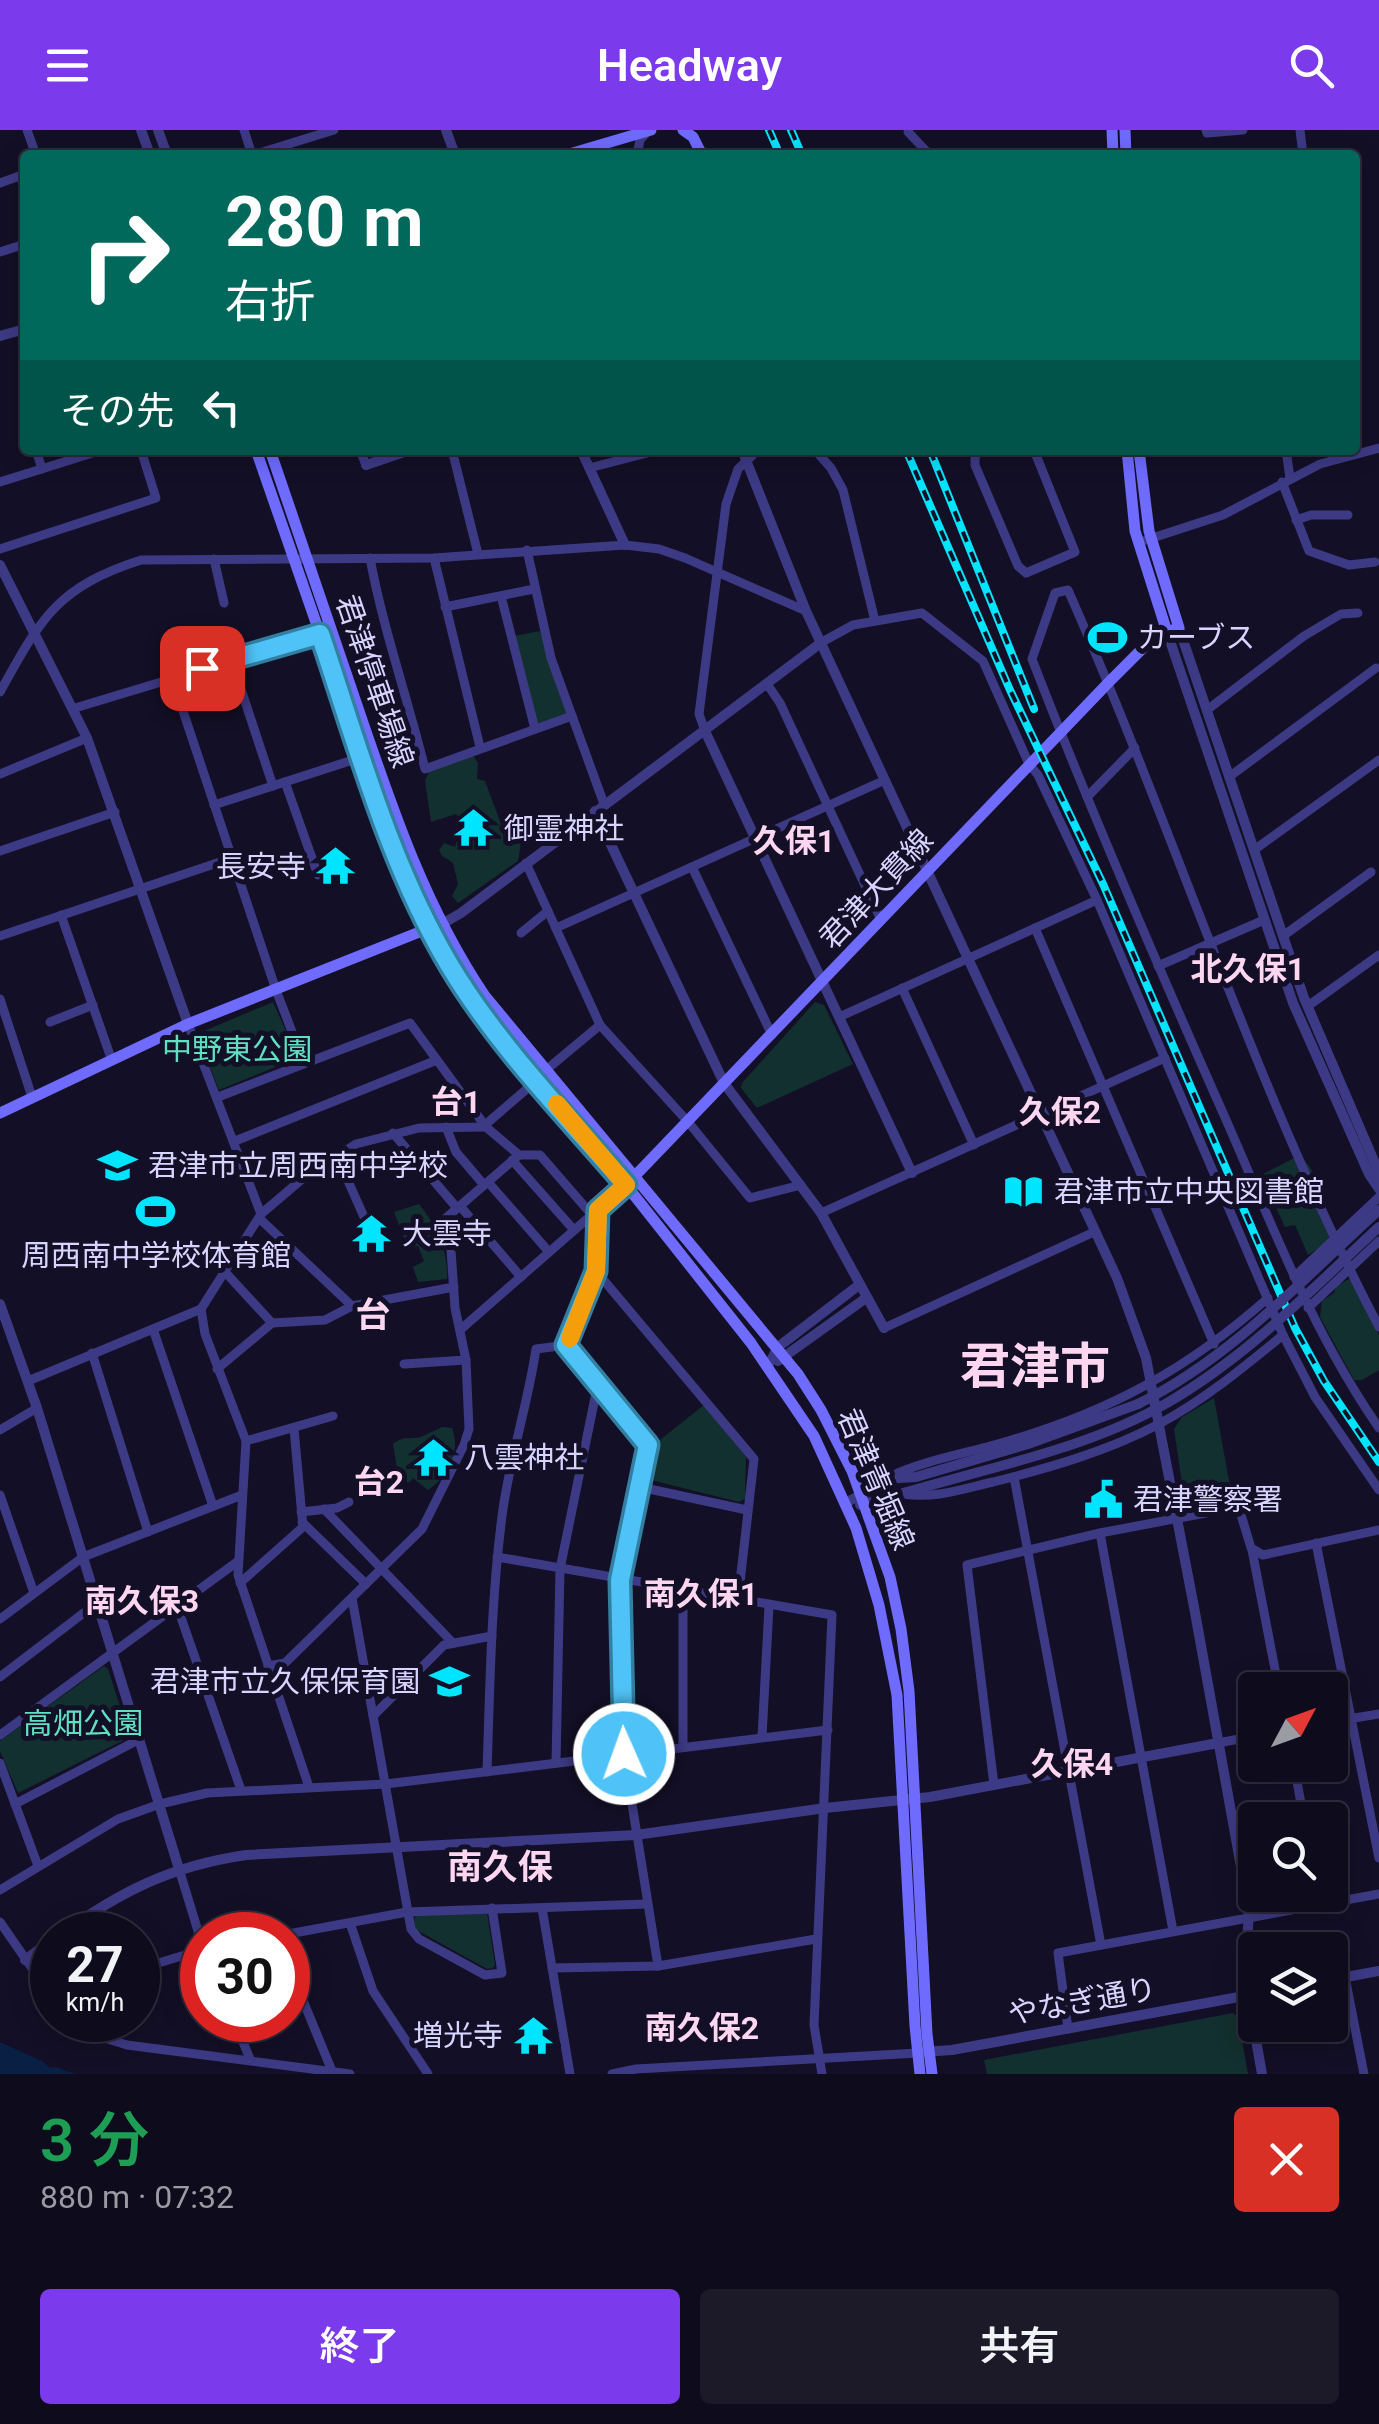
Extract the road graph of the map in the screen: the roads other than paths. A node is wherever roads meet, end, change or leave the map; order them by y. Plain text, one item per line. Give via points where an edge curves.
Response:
1 (334, 130) edge
2 (650, 130) edge
3 (683, 130) edge
4 (1206, 130) edge
5 (1243, 130) edge
6 (269, 150) edge
7 (583, 150) edge
8 (700, 150) edge
9 (38, 455) edge
10 (86, 455) edge
11 (143, 455) edge
12 (258, 455) edge
13 (271, 455) edge
14 (362, 455) edge
15 (395, 455) edge
16 (453, 455) edge
17 (583, 455) edge
18 (640, 455) edge
19 (744, 455) edge
20 (820, 455) edge
21 (976, 455) edge
22 (1036, 455) edge
23 (1128, 455) edge
24 (1140, 455) edge
25 (1286, 455) edge
26 (1353, 455) edge
27 (366, 465) joint
28 (590, 468) junction
29 (42, 469) junction
30 (1286, 480) junction
31 (0, 482) edge
32 (1348, 515) dead end
33 (1296, 520) junction
34 (1151, 540) junction
35 (1138, 542) junction
36 (625, 546) junction
37 (0, 550) edge
38 (527, 550) junction
39 (478, 554) junction
40 (300, 558) junction
41 (370, 558) junction
42 (434, 558) junction
43 (214, 559) junction
44 (1374, 562) dead end
45 (0, 564) edge
46 (717, 572) junction
47 (534, 590) junction
48 (501, 596) junction
49 (224, 603) dead end
50 (445, 607) junction
51 (806, 611) junction
52 (1358, 613) dead end
53 (875, 620) junction
54 (34, 630) junction
55 (1173, 630) junction
56 (320, 634) junction
57 (822, 642) junction
58 (231, 659) junction
59 (1376, 668) dead end
60 (172, 678) junction
61 (1109, 682) junction
62 (766, 684) junction
63 (0, 692) edge
64 (75, 708) junction
65 (1207, 710) junction
66 (572, 716) junction
67 (535, 729) junction
68 (705, 732) junction
69 (1060, 732) junction
70 (88, 738) junction
71 (480, 747) junction
72 (1135, 748) junction
73 (362, 757) junction
74 (1379, 760) edge
75 (1029, 764) junction
76 (0, 774) edge
77 (1230, 777) junction
78 (885, 780) junction
79 (285, 782) junction
80 (273, 786) junction
81 (1086, 796) junction
82 (214, 805) junction
83 (600, 807) junction
84 (828, 807) junction
85 (115, 812) junction
86 (757, 840) junction
87 (1254, 850) junction
88 (0, 851) edge
89 (232, 858) junction
90 (526, 863) junction
91 (692, 867) junction
92 (926, 872) junction
93 (1371, 872) dead end
94 (318, 876) dead end
95 (141, 889) junction
96 (633, 892) junction
97 (1097, 900) junction
98 (548, 911) junction
99 (62, 915) junction
100 (881, 920) junction
101 (1264, 920) junction
102 (436, 926) junction
103 (556, 928) junction
104 (1035, 928) junction
105 (521, 933) dead end
106 (0, 936) edge
107 (1282, 936) junction
108 (1209, 945) junction
109 (1379, 955) edge
110 (966, 959) junction
111 (1158, 966) junction
112 (822, 982) junction
113 (902, 988) junction
114 (276, 990) junction
115 (0, 999) edge
116 (93, 1004) junction
117 (1308, 1006) junction
118 (839, 1017) junction
119 (50, 1022) dead end
120 (188, 1024) junction
121 (600, 1025) junction
122 (772, 1035) junction
123 (112, 1058) junction
124 (1165, 1058) junction
125 (437, 1060) junction
126 (304, 1063) junction
127 (546, 1070) junction
128 (536, 1081) junction
129 (724, 1083) junction
130 (1104, 1086) junction
131 (32, 1097) junction
132 (218, 1097) junction
133 (0, 1113) edge
134 (1040, 1114) junction
135 (689, 1123) junction
136 (486, 1126) junction
137 (446, 1128) junction
138 (392, 1133) junction
139 (235, 1141) junction
140 (974, 1145) junction
141 (337, 1156) junction
142 (515, 1158) junction
143 (912, 1173) junction
144 (630, 1181) junction
145 (486, 1183) junction
146 (801, 1186) junction
147 (1379, 1189) edge
148 (1379, 1197) edge
149 (459, 1208) junction
150 (1379, 1210) edge
151 (595, 1212) junction
152 (821, 1213) junction
153 (260, 1216) junction
154 (364, 1217) dead end
155 (1379, 1227) edge
156 (574, 1230) junction
157 (1094, 1232) junction
158 (1336, 1240) junction
159 (1379, 1241) edge
160 (549, 1252) junction
161 (1349, 1270) junction
162 (596, 1271) junction
163 (225, 1272) junction
164 (521, 1277) junction
165 (1294, 1277) junction
166 (859, 1285) junction
167 (454, 1286) junction
168 (866, 1298) junction
169 (1268, 1298) junction
170 (0, 1304) edge
171 (352, 1306) junction
172 (1308, 1308) junction
173 (201, 1309) junction
174 (272, 1323) junction
175 (1379, 1327) edge
176 (153, 1328) junction
177 (884, 1328) joint
178 (460, 1330) junction
179 (5, 1335) edge
180 (1283, 1335) junction
181 (1214, 1344) junction
182 (566, 1345) junction
183 (92, 1353) junction
184 (782, 1353) junction
185 (466, 1360) junction
186 (404, 1364) dead end
187 (768, 1366) junction
188 (217, 1368) junction
189 (28, 1380) junction
190 (598, 1383) junction
191 (1151, 1385) junction
192 (37, 1408) junction
193 (333, 1416) dead end
194 (1158, 1424) junction
195 (1379, 1428) edge
196 (294, 1429) junction
197 (0, 1430) edge
198 (246, 1441) junction
199 (1014, 1476) junction
200 (884, 1480) junction
201 (919, 1482) junction
202 (640, 1487) junction
203 (1379, 1490) edge
204 (242, 1494) junction
205 (903, 1494) junction
206 (0, 1495) edge
207 (863, 1499) junction
208 (350, 1502) dead end
209 (845, 1502) junction
210 (213, 1506) junction
211 (324, 1510) junction
212 (746, 1510) junction
213 (302, 1517) junction
214 (1176, 1520) junction
215 (1379, 1530) edge
216 (148, 1532) junction
217 (1100, 1534) junction
218 (1316, 1544) junction
219 (1251, 1548) junction
220 (1026, 1551) junction
221 (83, 1557) junction
222 (497, 1558) junction
223 (238, 1562) junction
224 (382, 1569) junction
225 (560, 1569) junction
226 (620, 1580) junction
227 (240, 1583) junction
228 (366, 1584) junction
229 (684, 1591) junction
230 (34, 1592) junction
231 (352, 1598) junction
232 (738, 1600) junction
233 (98, 1602) junction
234 (176, 1606) junction
235 (769, 1606) junction
236 (0, 1619) edge
237 (492, 1636) junction
238 (453, 1644) junction
239 (113, 1652) junction
240 (268, 1666) junction
241 (1275, 1672) edge
242 (0, 1677) edge
243 (1379, 1714) edge
244 (373, 1716) junction
245 (1348, 1719) edge
246 (1351, 1719) junction
247 (828, 1730) junction
248 (0, 1735) edge
249 (762, 1738) junction
250 (140, 1739) junction
251 (1238, 1739) edge
252 (1218, 1742) junction
253 (683, 1747) junction
254 (624, 1754) junction
255 (1140, 1757) junction
256 (0, 1763) edge
257 (556, 1763) junction
258 (1067, 1771) junction
259 (487, 1772) junction
260 (386, 1784) junction
261 (994, 1784) junction
262 (310, 1787) junction
263 (241, 1790) junction
264 (909, 1800) junction
265 (15, 1804) junction
266 (160, 1804) junction
267 (825, 1808) junction
268 (636, 1835) junction
269 (398, 1848) junction
270 (1379, 1858) edge
271 (38, 1866) junction
272 (180, 1869) junction
273 (0, 1890) edge
274 (1379, 1894) edge
275 (1348, 1897) edge
276 (646, 1904) junction
277 (492, 1908) junction
278 (542, 1908) junction
279 (95, 1912) edge
280 (192, 1912) edge
281 (407, 1912) junction
282 (1270, 1912) edge
283 (1249, 1917) junction
284 (0, 1922) edge
285 (350, 1923) junction
286 (310, 1930) edge
287 (1172, 1931) junction
288 (1248, 1932) edge
289 (816, 1939) junction
290 (1100, 1945) junction
291 (30, 1956) edge
292 (25, 1960) junction
293 (658, 1966) junction
294 (30, 1967) edge
295 (552, 1968) junction
296 (1379, 1971) edge
297 (1348, 1976) edge
298 (1348, 1992) edge
299 (1238, 1997) edge
300 (310, 2018) edge
301 (1068, 2030) junction
302 (117, 2042) edge
303 (243, 2042) edge
304 (1258, 2042) edge
305 (924, 2052) junction
306 (820, 2058) junction
307 (250, 2059) junction
308 (332, 2071) junction
309 (350, 2074) edge
310 (428, 2074) edge
311 (570, 2074) edge
312 (612, 2074) edge
313 (822, 2074) edge
314 (920, 2074) edge
315 (932, 2074) edge
316 (1262, 2074) edge
317 (1364, 2074) edge

1 - 6 street
2 - 7 main road
3 - 8 main road
4 - 5 street
9 - 29 street
10 - 29 street
11 - 37 street via 156,498
12 - 40 main road, 君津停車場線
13 - 40 main road, 君津停車場線
14 - 27 street
15 - 27 street
16 - 39 street
17 - 28 street
18 - 28 street
19 - 46 street via 726,504
19 - 51 street
20 - 53 street via 843,490
21 - 22 street via 975,465 1026,573 1075,552
23 - 35 main road
24 - 34 main road
25 - 30 street
26 - 30 street
28 - 36 street
29 - 31 street
30 - 33 street
30 - 34 street via 1223,515
32 - 33 street
33 - 44 street via 1316,556 1349,565
34 - 35 street
34 - 55 main road
35 - 55 main road
36 - 38 street
36 - 46 street via 659,549
38 - 39 street
38 - 47 street
39 - 42 street
40 - 41 street
40 - 43 street
40 - 56 main road, 君津停車場線
40 - 102 main road, 君津停車場線
41 - 42 street
41 - 71 street via 425,769
42 - 50 street
43 - 49 street
43 - 54 street via 141,560 101,573 70,592
45 - 54 street
46 - 51 street
46 - 68 street via 699,714
47 - 48 street
47 - 66 street
48 - 50 street
48 - 67 street
50 - 71 street
51 - 57 street
52 - 65 street via 1340,614 1304,636
53 - 57 street
53 - 75 street via 922,613 977,654
54 - 63 street
54 - 64 street
55 - 61 main road, 君津大貫線 via 1156,635
55 - 65 street
55 - 101 street
56 - 58 street
56 - 73 main road, 君津停車場線
57 - 62 street
57 - 78 street
58 - 60 street
58 - 80 street
59 - 77 street
60 - 64 street
60 - 82 street
61 - 69 main road, 君津大貫線
61 - 69 street via 1068,590 1055,593 1032,659
61 - 72 street
62 - 68 street
62 - 84 street
64 - 70 street
65 - 77 street
66 - 67 street
66 - 83 street
67 - 71 street
68 - 83 street
68 - 86 street
69 - 75 main road, 君津大貫線
69 - 81 street
70 - 76 street
70 - 85 street
72 - 81 street
72 - 108 street
73 - 79 street
73 - 102 main road, 君津停車場線 via 401,867
74 - 87 street
75 - 92 main road, 君津大貫線
75 - 97 street
77 - 87 street
78 - 84 street
78 - 92 street
79 - 80 street
79 - 94 street
80 - 82 street
81 - 111 street
82 - 89 street
83 - 90 street
83 - 96 street
84 - 86 street
84 - 100 street
85 - 88 street
85 - 95 street
86 - 91 street
86 - 112 street
87 - 107 street
89 - 95 street
89 - 114 street
90 - 98 street
90 - 102 street
91 - 96 street
91 - 122 street
92 - 100 main road, 君津大貫線
92 - 110 street
93 - 107 street
95 - 99 street
95 - 120 street
96 - 103 street
96 - 129 street
97 - 104 street
97 - 124 street
98 - 103 street
98 - 105 street
99 - 106 street
99 - 116 street
100 - 112 main road, 君津大貫線
101 - 108 street
101 - 147 street via 1312,1048
102 - 114 main road
102 - 127 main road, 君津青堀線
102 - 128 main road, 君津青堀線 via 486,1022
103 - 121 street
104 - 110 street
104 - 130 street
107 - 117 street
108 - 111 street
108 - 158 street
109 - 117 street
110 - 113 street
110 - 134 street
111 - 165 street
112 - 118 street
112 - 122 main road, 君津大貫線
113 - 118 street
113 - 140 street
114 - 120 main road
114 - 126 street
115 - 131 street
116 - 119 street
116 - 123 street
117 - 147 street via 1377,1168
118 - 143 street
120 - 123 main road
120 - 132 street
121 - 127 street
121 - 135 street
122 - 129 main road, 君津大貫線
123 - 131 main road
124 - 130 street
124 - 169 street
125 - 126 street via 410,1023
125 - 136 street
125 - 139 street
126 - 132 street
127 - 144 main road, 君津青堀線
128 - 136 street
128 - 144 main road, 君津青堀線
129 - 135 main road, 君津大貫線
129 - 146 street
130 - 134 street
130 - 181 street
131 - 133 main road
132 - 139 street
134 - 140 street
134 - 157 street
135 - 144 main road, 君津大貫線
135 - 146 street via 750,1198
136 - 137 street
136 - 142 street
137 - 138 street
137 - 145 street via 456,1152
138 - 141 street
138 - 149 street
139 - 153 street
140 - 143 street
141 - 153 street
141 - 154 street
142 - 145 street
142 - 151 street via 540,1155
142 - 156 street
143 - 152 street
144 - 151 street
144 - 184 main road, 君津青堀線
144 - 187 main road, 君津青堀線
145 - 149 street
145 - 160 street
146 - 152 street
148 - 158 street
149 - 164 street
149 - 167 street via 440,1224 451,1250
150 - 201 street, bridge via 1226,1348 1159,1394 1081,1428
151 - 156 street
151 - 162 street
152 - 166 street
153 - 163 street
153 - 171 street
155 - 201 street, bridge via 1232,1359 1164,1404 1084,1439
156 - 160 street
157 - 177 street
157 - 191 street via 1130,1307
158 - 161 street
158 - 165 street
159 - 161 street
160 - 164 street
161 - 172 street
161 - 175 street
162 - 182 street
162 - 212 street via 754,1459
163 - 173 street
163 - 174 street
164 - 178 street
165 - 172 street
166 - 168 street
166 - 184 street
167 - 171 street
167 - 178 street
168 - 177 street
168 - 184 street
169 - 180 street
169 - 181 street
170 - 179 street
171 - 174 street via 325,1320
172 - 195 street
173 - 176 street
173 - 188 street
174 - 188 street
176 - 183 street
176 - 210 street
178 - 185 street
179 - 189 street
180 - 194 street
180 - 203 street via 1316,1398
181 - 191 street
182 - 190 street
182 - 222 street via 536,1349
183 - 189 street
183 - 216 street
184 - 187 street
184 - 207 main road, 君津青堀線 via 829,1424
185 - 186 street
185 - 224 street via 464,1445 427,1523
187 - 209 main road, 君津青堀線 via 814,1436
188 - 198 street
189 - 192 street
190 - 202 street via 648,1445
190 - 225 street
191 - 194 street
191 - 200 street via 1086,1416
192 - 197 street
192 - 221 street
193 - 196 street
194 - 199 street
194 - 214 street
196 - 198 street
196 - 213 street
198 - 204 street
199 - 205 street via 928,1498
199 - 220 street
200 - 201 street
200 - 207 street
201 - 205 street
202 - 212 street
202 - 226 street
204 - 210 street
204 - 223 street
205 - 207 street
206 - 230 street
207 - 209 street
207 - 264 main road, 君津青堀線 via 890,1578 910,1691
208 - 211 street
209 - 264 main road, 君津青堀線 via 868,1561 892,1662
210 - 216 street
211 - 213 street
211 - 224 street
212 - 232 street
213 - 227 street via 303,1528
213 - 228 street
214 - 217 street
214 - 219 street via 1239,1508
214 - 252 street
215 - 218 street
216 - 221 street
217 - 220 street
217 - 255 street
218 - 219 street via 1263,1554
218 - 246 street
219 - 241 street
220 - 258 street
220 - 261 street via 968,1566
221 - 230 street
221 - 233 street
222 - 225 street
222 - 237 street
223 - 227 street
223 - 234 street
224 - 228 street
224 - 238 street
225 - 226 street
225 - 257 street
226 - 229 street
226 - 254 street
227 - 240 street
228 - 231 street
229 - 232 street
229 - 253 street
230 - 236 street
231 - 240 street via 285,1664
231 - 244 street
232 - 235 street
233 - 239 street
233 - 242 street
234 - 239 street
234 - 263 street
235 - 247 street via 832,1615
235 - 249 street
237 - 238 street
237 - 259 street
238 - 244 street via 434,1654
239 - 248 street
239 - 250 street
240 - 262 street
243 - 246 street
244 - 260 street
245 - 246 street
246 - 270 street
247 - 249 street
247 - 267 street
249 - 253 street
250 - 265 street
250 - 266 street
251 - 252 street
252 - 255 street
252 - 283 street
253 - 254 street
254 - 257 street
254 - 268 street
255 - 258 street
255 - 287 street
256 - 265 street
257 - 259 street
258 - 261 street
258 - 290 street
259 - 260 street
260 - 262 street
260 - 269 street
261 - 264 street
262 - 263 street
263 - 266 street
264 - 267 street
264 - 305 main road, 君津青堀線
265 - 271 street
266 - 271 street via 118,1819
266 - 272 street
267 - 268 street
267 - 289 street
268 - 269 street
268 - 276 street
269 - 272 street via 246,1855
269 - 281 street
271 - 273 street
272 - 279 street
272 - 280 street
274 - 275 street
276 - 278 street
276 - 293 street
277 - 278 street
277 - 281 street
277 - 281 street via 502,1974 485,1975 419,1938
278 - 295 street
281 - 285 street
282 - 283 street
283 - 287 street
283 - 288 street
284 - 292 street
285 - 286 street
285 - 310 street via 372,1991
287 - 290 street
289 - 293 street
289 - 306 street
290 - 301 street via 1058,1953
291 - 292 street
292 - 294 street
293 - 295 street
295 - 311 street
296 - 297 street
298 - 317 street
299 - 301 street, やなぎ通り
300 - 308 street
301 - 305 street, やなぎ通り
302 - 307 street
303 - 307 street
304 - 316 street
305 - 306 street
305 - 314 main road, 君津青堀線
305 - 315 main road, 君津青堀線
306 - 312 street
306 - 313 street
307 - 308 street
308 - 309 street

